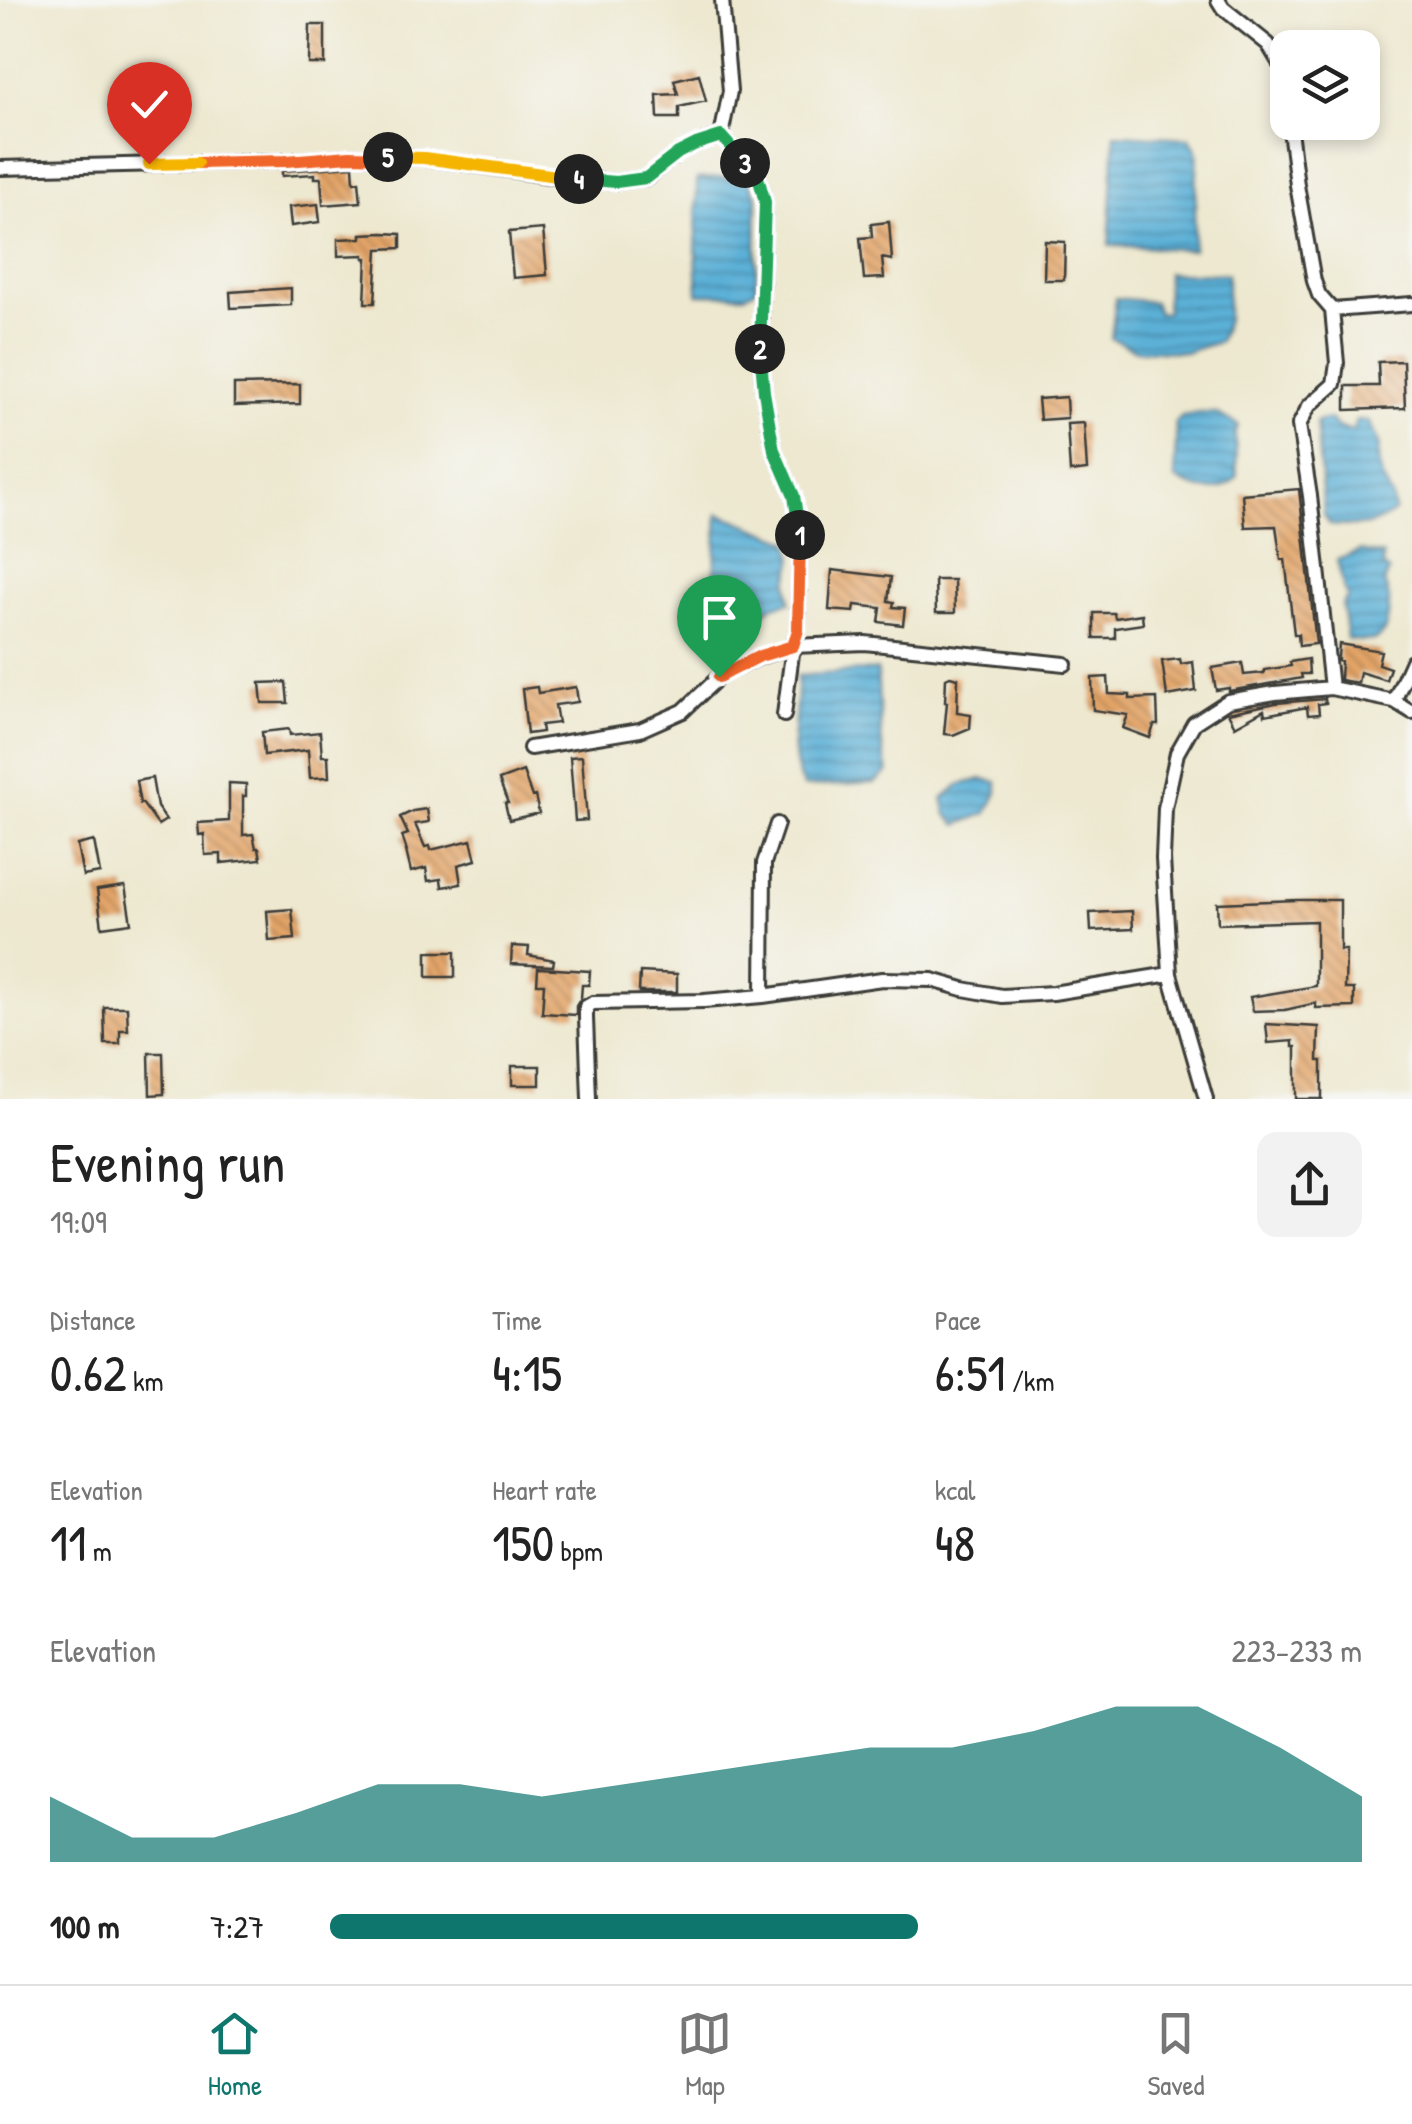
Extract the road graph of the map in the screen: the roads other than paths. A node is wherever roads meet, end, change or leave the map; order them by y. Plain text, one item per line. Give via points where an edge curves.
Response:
1 (722, 0) edge
2 (1218, 0) edge
3 (1270, 47) edge
4 (721, 136) junction
5 (1291, 140) edge
6 (0, 168) edge
7 (1412, 304) edge
8 (1332, 310) junction
9 (793, 646) junction
10 (1412, 661) edge
11 (1065, 664) dead end
12 (1331, 688) junction
13 (1394, 701) junction
14 (1412, 712) edge
15 (784, 715) dead end
16 (530, 748) dead end
17 (777, 824) dead end
18 (1170, 974) junction
19 (762, 996) junction
20 (589, 1099) edge
21 (1206, 1099) edge

1 - 4 street via 730,91
2 - 3 street
4 - 6 street via 678,153 646,178 616,182 424,158 350,156
4 - 9 street via 758,177 765,202 760,354 774,450 794,496 800,538
5 - 8 street via 1314,281
7 - 8 street
8 - 12 street via 1334,384 1299,425
9 - 11 street via 865,643
9 - 15 street
9 - 16 street via 719,677 683,712 640,730
10 - 13 street
12 - 13 street
12 - 18 street via 1228,702 1194,723 1176,754 1163,858
13 - 14 street
17 - 19 street via 764,863
18 - 19 street via 1002,996 932,980 882,979
18 - 21 street
19 - 20 street via 593,1002 586,1008

